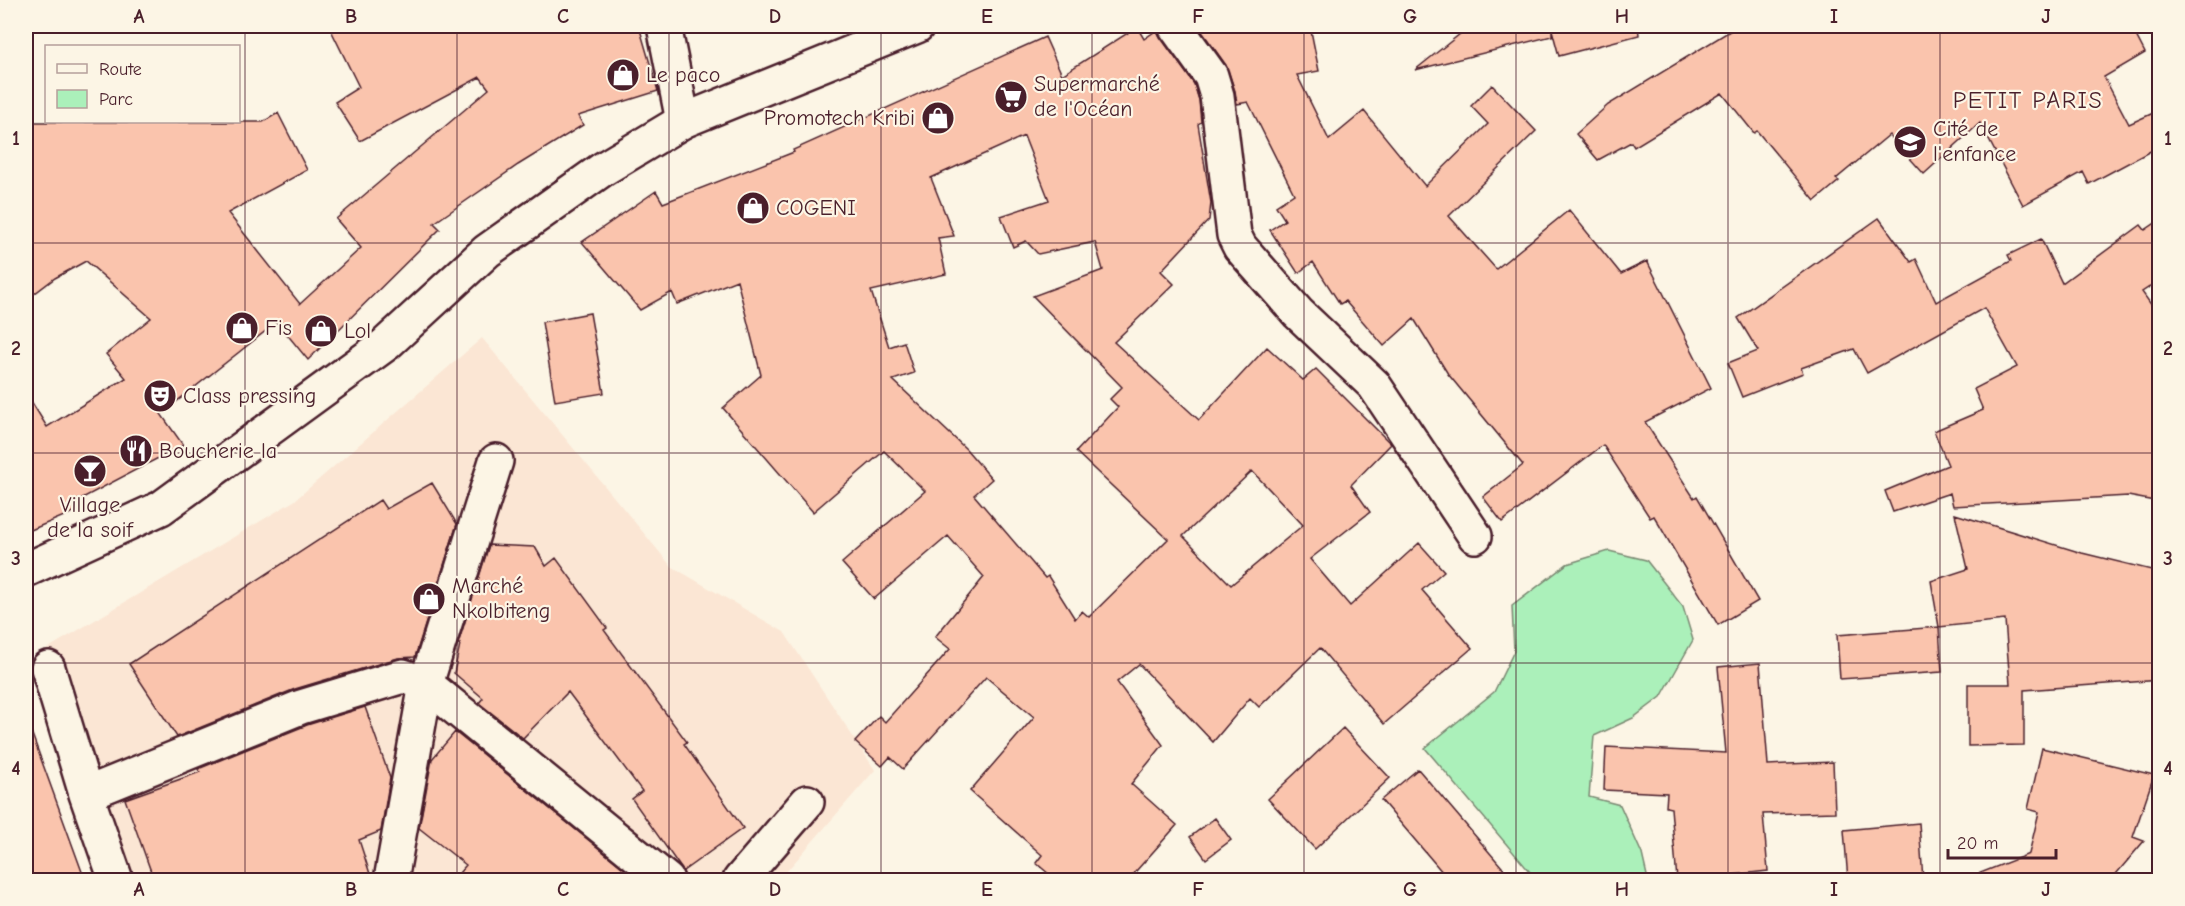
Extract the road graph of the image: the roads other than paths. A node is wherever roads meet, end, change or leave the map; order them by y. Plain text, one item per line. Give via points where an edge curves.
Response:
1 (664, 26) edge
2 (917, 26) edge
3 (1174, 26) edge
4 (683, 122) junction
5 (496, 461) dead end
6 (1475, 536) dead end
7 (26, 570) edge
8 (48, 668) dead end
9 (426, 684) junction
10 (86, 794) junction
11 (807, 802) dead end
12 (116, 880) edge
13 (390, 880) edge
14 (667, 880) edge
15 (740, 880) edge

1 - 4 main road
2 - 4 main road
3 - 6 main road via 1211,76 1217,96 1234,235 1240,247 1298,313 1374,385
4 - 7 main road via 603,169 487,251 386,344 160,508
5 - 9 main road
8 - 10 main road
9 - 10 main road via 403,676 301,707
9 - 13 main road
9 - 14 main road
10 - 12 main road
11 - 15 main road

